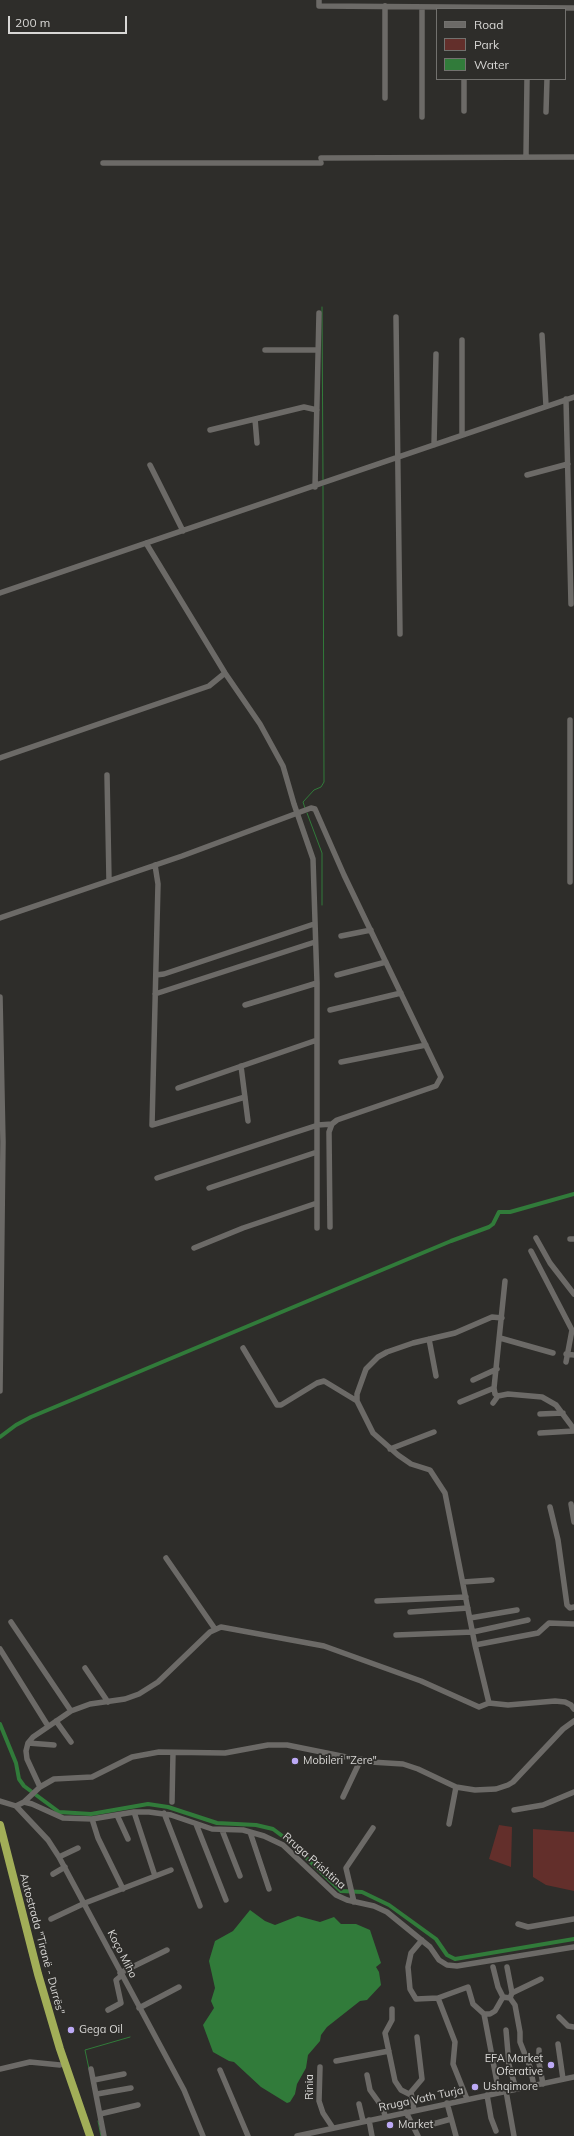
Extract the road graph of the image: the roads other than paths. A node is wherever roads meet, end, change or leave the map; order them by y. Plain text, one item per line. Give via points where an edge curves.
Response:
1 (319, 0) edge
2 (385, 6) junction
3 (422, 7) junction
4 (466, 8) edge
5 (528, 8) edge
6 (548, 8) edge
7 (574, 8) edge
8 (464, 80) edge
9 (527, 80) edge
10 (547, 80) edge
11 (385, 98) dead end
12 (464, 111) dead end
13 (546, 112) dead end
14 (422, 117) dead end
15 (526, 156) junction
16 (574, 157) edge
17 (103, 163) dead end
18 (319, 313) dead end
19 (396, 317) dead end
20 (542, 335) dead end
21 (462, 340) dead end
22 (264, 350) dead end
23 (318, 350) junction
24 (436, 354) dead end
25 (574, 396) edge
26 (566, 399) junction
27 (546, 406) junction
28 (318, 410) junction
29 (255, 419) junction
30 (210, 430) dead end
31 (462, 435) junction
32 (257, 443) dead end
33 (434, 445) junction
34 (396, 456) junction
35 (568, 464) junction
36 (150, 465) dead end
37 (528, 475) dead end
38 (320, 485) junction
39 (182, 531) junction
40 (146, 543) junction
41 (0, 593) edge
42 (571, 604) dead end
43 (400, 634) dead end
44 (225, 673) junction
45 (570, 720) dead end
46 (0, 758) edge
47 (107, 776) dead end
48 (573, 803) edge
49 (302, 812) junction
50 (155, 865) junction
51 (109, 880) junction
52 (570, 882) dead end
53 (0, 918) edge
54 (314, 924) junction
55 (371, 930) junction
56 (341, 936) dead end
57 (315, 942) junction
58 (386, 962) junction
59 (156, 975) junction
60 (337, 975) dead end
61 (317, 983) junction
62 (401, 993) junction
63 (155, 994) junction
64 (0, 997) edge
65 (245, 1005) dead end
66 (330, 1010) dead end
67 (318, 1040) junction
68 (426, 1045) junction
69 (341, 1062) dead end
70 (240, 1066) junction
71 (178, 1088) dead end
72 (245, 1098) junction
73 (248, 1121) dead end
74 (332, 1124) junction
75 (318, 1126) junction
76 (318, 1152) junction
77 (157, 1178) dead end
78 (209, 1188) dead end
79 (317, 1203) junction
80 (330, 1227) dead end
81 (317, 1228) dead end
82 (536, 1238) dead end
83 (194, 1248) dead end
84 (531, 1251) dead end
85 (505, 1281) dead end
86 (574, 1294) edge
87 (502, 1318) junction
88 (573, 1330) edge
89 (500, 1338) junction
90 (429, 1339) junction
91 (243, 1348) dead end
92 (553, 1353) dead end
93 (566, 1354) junction
94 (574, 1355) edge
95 (566, 1362) dead end
96 (497, 1369) junction
97 (436, 1376) dead end
98 (473, 1380) dead end
99 (494, 1388) junction
100 (0, 1391) edge
101 (498, 1396) junction
102 (357, 1401) junction
103 (460, 1402) dead end
104 (493, 1404) dead end
105 (563, 1413) junction
106 (540, 1414) dead end
107 (574, 1430) edge
108 (434, 1432) dead end
109 (540, 1433) dead end
110 (390, 1449) junction
111 (571, 1504) dead end
112 (550, 1507) dead end
113 (574, 1522) edge
114 (166, 1558) dead end
115 (492, 1580) dead end
116 (463, 1582) junction
117 (466, 1597) junction
118 (377, 1601) dead end
119 (574, 1607) edge
120 (468, 1608) junction
121 (517, 1610) dead end
122 (410, 1612) dead end
123 (470, 1618) junction
124 (528, 1620) dead end
125 (11, 1622) dead end
126 (574, 1624) edge
127 (215, 1629) junction
128 (473, 1632) junction
129 (396, 1635) dead end
130 (475, 1645) junction
131 (0, 1649) edge
132 (85, 1668) dead end
133 (108, 1702) junction
134 (489, 1703) junction
135 (574, 1709) edge
136 (71, 1710) junction
137 (56, 1721) junction
138 (574, 1721) edge
139 (48, 1726) junction
140 (71, 1742) dead end
141 (28, 1743) junction
142 (54, 1745) dead end
143 (173, 1753) junction
144 (361, 1759) junction
145 (456, 1787) junction
146 (38, 1789) junction
147 (574, 1792) edge
148 (344, 1797) dead end
149 (0, 1802) edge
150 (24, 1802) junction
151 (172, 1802) dead end
152 (16, 1806) junction
153 (514, 1810) dead end
154 (134, 1812) junction
155 (164, 1813) junction
156 (117, 1815) junction
157 (92, 1819) junction
158 (196, 1824) junction
159 (449, 1824) dead end
160 (0, 1825) edge
161 (373, 1828) dead end
162 (222, 1830) junction
163 (250, 1832) junction
164 (128, 1839) dead end
165 (78, 1848) dead end
166 (0, 1849) edge
167 (59, 1857) junction
168 (65, 1867) junction
169 (171, 1870) dead end
170 (53, 1874) dead end
171 (155, 1876) junction
172 (240, 1876) dead end
173 (123, 1889) junction
174 (269, 1889) dead end
175 (226, 1900) dead end
176 (354, 1902) junction
177 (85, 1904) junction
178 (200, 1906) dead end
179 (51, 1919) dead end
180 (574, 1919) edge
181 (518, 1924) dead end
182 (422, 1940) junction
183 (574, 1947) edge
184 (167, 1950) dead end
185 (507, 1966) dead end
186 (493, 1967) dead end
187 (121, 1974) junction
188 (541, 1979) dead end
189 (179, 1987) dead end
190 (511, 1996) junction
191 (503, 1997) junction
192 (438, 1998) junction
193 (139, 2008) junction
194 (392, 2009) dead end
195 (108, 2010) dead end
196 (484, 2014) junction
197 (559, 2017) dead end
198 (574, 2027) edge
199 (506, 2030) dead end
200 (417, 2037) dead end
201 (558, 2044) dead end
202 (539, 2050) dead end
203 (389, 2051) junction
204 (336, 2061) dead end
205 (60, 2065) junction
206 (320, 2067) dead end
207 (0, 2069) edge
208 (91, 2069) dead end
209 (220, 2070) dead end
210 (124, 2074) dead end
211 (367, 2075) dead end
212 (574, 2077) edge
213 (563, 2079) junction
214 (94, 2080) junction
215 (543, 2084) junction
216 (534, 2086) junction
217 (131, 2088) dead end
218 (516, 2089) junction
219 (506, 2091) junction
220 (499, 2093) junction
221 (96, 2094) junction
222 (411, 2095) junction
223 (487, 2095) junction
224 (467, 2099) junction
225 (447, 2103) junction
226 (359, 2104) dead end
227 (138, 2105) dead end
228 (414, 2110) junction
229 (406, 2112) junction
230 (100, 2114) junction
231 (385, 2116) junction
232 (451, 2119) junction
233 (366, 2121) junction
234 (433, 2124) dead end
235 (333, 2128) junction
236 (496, 2131) dead end
237 (84, 2136) edge
238 (90, 2136) edge
239 (104, 2136) edge
240 (203, 2136) edge
241 (248, 2136) edge
242 (297, 2136) edge
243 (372, 2136) edge
244 (418, 2136) edge
245 (456, 2136) edge
246 (514, 2136) edge

1 - 2 street via 319,6
2 - 3 street
2 - 11 street
3 - 4 street
3 - 14 street
4 - 5 street
5 - 6 street
6 - 7 street
8 - 12 street
9 - 15 street
10 - 13 street
15 - 16 street
15 - 17 street
18 - 23 street
19 - 34 street
20 - 27 street
21 - 31 street
22 - 23 street
23 - 28 street
24 - 33 street
25 - 26 street
26 - 27 street
26 - 35 street
27 - 31 street
28 - 29 street via 304,407
28 - 38 street
29 - 30 street
29 - 32 street
31 - 33 street
33 - 34 street
34 - 38 street
34 - 43 street
35 - 37 street
35 - 42 street
36 - 39 street
38 - 39 street
39 - 40 street
40 - 41 street
40 - 44 street
44 - 46 street via 209,686
44 - 49 street via 260,724 283,766
45 - 48 street
47 - 51 street
48 - 52 street
49 - 50 street
49 - 54 street via 315,868
49 - 55 street via 312,808 316,811
50 - 51 street
50 - 59 street via 158,876
51 - 53 street
54 - 57 street
54 - 59 street
55 - 56 street
55 - 58 street
57 - 61 street
57 - 63 street
58 - 60 street
58 - 62 street
59 - 63 street
61 - 65 street
61 - 67 street
62 - 66 street
62 - 68 street
63 - 72 street via 152,1126
64 - 100 street via 3,1142
67 - 70 street
67 - 75 street
68 - 69 street
68 - 74 street via 441,1077 436,1086 337,1120
70 - 71 street
70 - 72 street
72 - 73 street
74 - 75 street
74 - 80 street via 329,1132
75 - 76 street
75 - 77 street
76 - 78 street
76 - 79 street
79 - 81 street
79 - 83 street via 250,1225
82 - 86 street via 550,1263
84 - 88 street
85 - 87 street
87 - 89 street
87 - 90 street via 492,1317 455,1333
88 - 93 street
89 - 92 street
89 - 96 street
90 - 97 street
90 - 102 street via 394,1349 378,1357 363,1375 358,1387
91 - 102 street via 277,1405 324,1381
93 - 94 street
93 - 95 street
96 - 98 street
96 - 99 street
99 - 101 street
99 - 103 street
101 - 104 street
101 - 105 street via 508,1394 542,1397 556,1405
102 - 110 street via 373,1433
105 - 106 street
105 - 107 street
107 - 109 street
108 - 110 street
110 - 116 street via 411,1464 430,1470 443,1489
111 - 113 street
112 - 119 street via 558,1540 567,1605 570,1608
114 - 127 street
115 - 116 street
116 - 117 street
117 - 118 street
117 - 120 street
120 - 122 street
120 - 123 street
121 - 123 street
123 - 128 street
124 - 128 street
125 - 136 street
126 - 130 street via 549,1624 538,1633
127 - 133 street via 158,1682 139,1694
127 - 134 street via 228,1628 324,1646 421,1681 482,1708
128 - 129 street
128 - 130 street
130 - 134 street
131 - 139 street
132 - 133 street
133 - 136 street
134 - 135 street via 508,1705 555,1700 571,1704
136 - 137 street
137 - 139 street
137 - 140 street
138 - 145 street via 508,1785 483,1790
139 - 141 street
141 - 142 street
141 - 146 street via 26,1751
143 - 144 street via 225,1753 286,1745
143 - 146 street via 153,1752 132,1757 92,1777 58,1777
143 - 151 street
144 - 145 street via 410,1766
144 - 148 street
145 - 159 street
146 - 150 street
147 - 153 street via 536,1807
149 - 152 street
150 - 152 street
150 - 157 street, Rruga Prishtina via 41,1807 58,1817
152 - 167 street, Koço Miho via 48,1840
154 - 155 street, Rruga Prishtina
154 - 156 street, Rruga Prishtina
154 - 171 street
155 - 158 street, Rruga Prishtina
155 - 178 street
156 - 157 street, Rruga Prishtina
156 - 164 street
157 - 173 street via 98,1838
158 - 162 street, Rruga Prishtina
158 - 175 street
160 - 238 highway, Autostrada "Tiranë - Durrës" via 38,1974
161 - 176 street via 346,1868
162 - 163 street, Rruga Prishtina
162 - 172 street
163 - 174 street
163 - 176 street, Rruga Prishtina via 283,1845 329,1890
165 - 167 street
166 - 205 highway, Autostrada "Tiranë - Durrës" via 33,1976
167 - 168 street, Koço Miho
168 - 170 street
168 - 177 street, Koço Miho
169 - 171 street
171 - 173 street
173 - 177 street
176 - 182 street, Rruga Prishtina via 381,1908
177 - 179 street
177 - 187 street, Koço Miho
180 - 181 street via 528,1927
182 - 183 street, Rruga Prishtina via 443,1963 452,1966
182 - 192 street via 414,1948 409,1959 410,1989 420,2000
184 - 187 street
185 - 190 street
186 - 191 street
187 - 193 street, Koço Miho
187 - 195 street via 116,1980 121,2003
188 - 190 street
189 - 193 street
190 - 191 street
190 - 216 street via 516,2009 520,2042
191 - 196 street via 494,2011
192 - 196 street via 468,1988 473,2004
192 - 224 street via 455,2042 453,2064
193 - 240 street, Koço Miho via 184,2090
194 - 203 street via 392,2020 385,2033
196 - 220 street
197 - 198 street via 568,2026
199 - 218 street via 509,2065
200 - 222 street via 422,2079
201 - 213 street
202 - 215 street
203 - 204 street
203 - 222 street via 396,2083 401,2090
205 - 207 street via 30,2062
205 - 237 highway, Autostrada "Tiranë - Durrës"
206 - 235 street, Rinia via 319,2101
208 - 214 street
209 - 241 street
210 - 214 street
211 - 231 street via 370,2090 383,2108
212 - 213 street, Rruga Vath Turja
213 - 215 street, Rruga Vath Turja
214 - 221 street
215 - 216 street, Rruga Vath Turja
216 - 218 street, Rruga Vath Turja
217 - 221 street
218 - 219 street, Rruga Vath Turja
219 - 220 street, Rruga Vath Turja
219 - 246 street
220 - 223 street, Rruga Vath Turja
221 - 230 street
222 - 228 street
223 - 224 street, Rruga Vath Turja
223 - 236 street
224 - 225 street, Rruga Vath Turja
225 - 228 street, Rruga Vath Turja
225 - 232 street
226 - 233 street
227 - 230 street
228 - 229 street, Rruga Vath Turja
229 - 231 street, Rruga Vath Turja
229 - 244 street
230 - 239 street
231 - 233 street, Rruga Vath Turja
232 - 234 street
232 - 245 street
233 - 235 street, Rruga Vath Turja
233 - 243 street
235 - 242 street, Rruga Vath Turja

